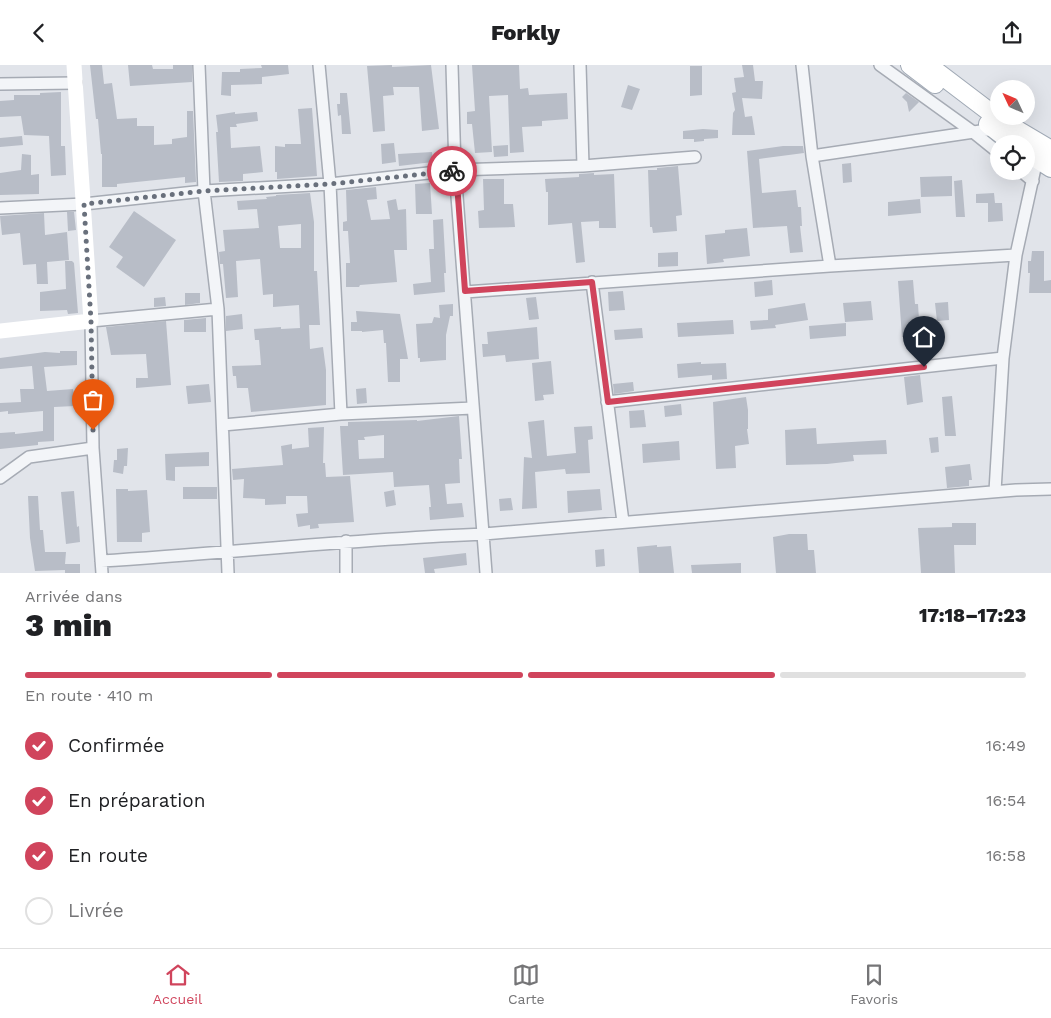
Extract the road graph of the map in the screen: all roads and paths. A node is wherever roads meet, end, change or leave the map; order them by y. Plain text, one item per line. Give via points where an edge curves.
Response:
1 (74, 65) edge
2 (199, 65) edge
3 (319, 65) edge
4 (452, 65) edge
5 (580, 65) edge
6 (802, 65) edge
7 (880, 65) edge
8 (910, 65) edge
9 (928, 65) edge
10 (76, 83) junction
11 (0, 84) edge
12 (994, 129) junction
13 (974, 132) junction
14 (1002, 135) edge
15 (990, 145) edge
16 (812, 156) junction
17 (695, 157) dead end
18 (1041, 157) edge
19 (583, 166) junction
20 (456, 170) junction
21 (1032, 181) joint
22 (330, 184) junction
23 (204, 191) junction
24 (84, 204) junction
25 (0, 208) edge
26 (1016, 255) junction
27 (830, 266) junction
28 (592, 282) junction
29 (465, 291) junction
30 (218, 309) junction
31 (91, 321) junction
32 (0, 331) edge
33 (1003, 357) junction
34 (608, 402) junction
35 (473, 408) junction
36 (341, 414) junction
37 (222, 425) junction
38 (94, 448) junction
39 (0, 478) edge
40 (1051, 489) edge
41 (995, 491) junction
42 (623, 522) junction
43 (484, 534) junction
44 (346, 541) junction
45 (227, 553) junction
46 (101, 561) junction
47 (102, 573) edge
48 (228, 573) edge
49 (346, 573) edge
50 (486, 573) edge

1 - 10 street
2 - 23 street
3 - 22 street
4 - 20 street
5 - 19 street
6 - 16 street
7 - 13 street
8 - 12 main road
9 - 18 main road via 999,119
10 - 11 street
10 - 24 street
12 - 13 street
12 - 14 main road
13 - 15 street
13 - 16 street
16 - 27 street
17 - 19 street
18 - 21 street
19 - 20 street
20 - 22 street
20 - 29 street
21 - 26 street
22 - 23 street
22 - 36 street
23 - 24 street
23 - 30 street
24 - 25 street
24 - 31 street
26 - 27 street
26 - 33 street
27 - 28 street
28 - 29 street
28 - 34 street
29 - 35 street
30 - 31 street
30 - 37 street
31 - 32 street
31 - 38 street
33 - 34 street
33 - 41 street
34 - 42 street
35 - 36 street
35 - 43 street
36 - 37 street
37 - 45 street
38 - 39 street via 29,457
38 - 46 street
40 - 41 street
41 - 42 street
42 - 43 street
43 - 44 street
43 - 50 street
44 - 45 street
44 - 49 street
45 - 46 street
45 - 48 street
46 - 47 street

